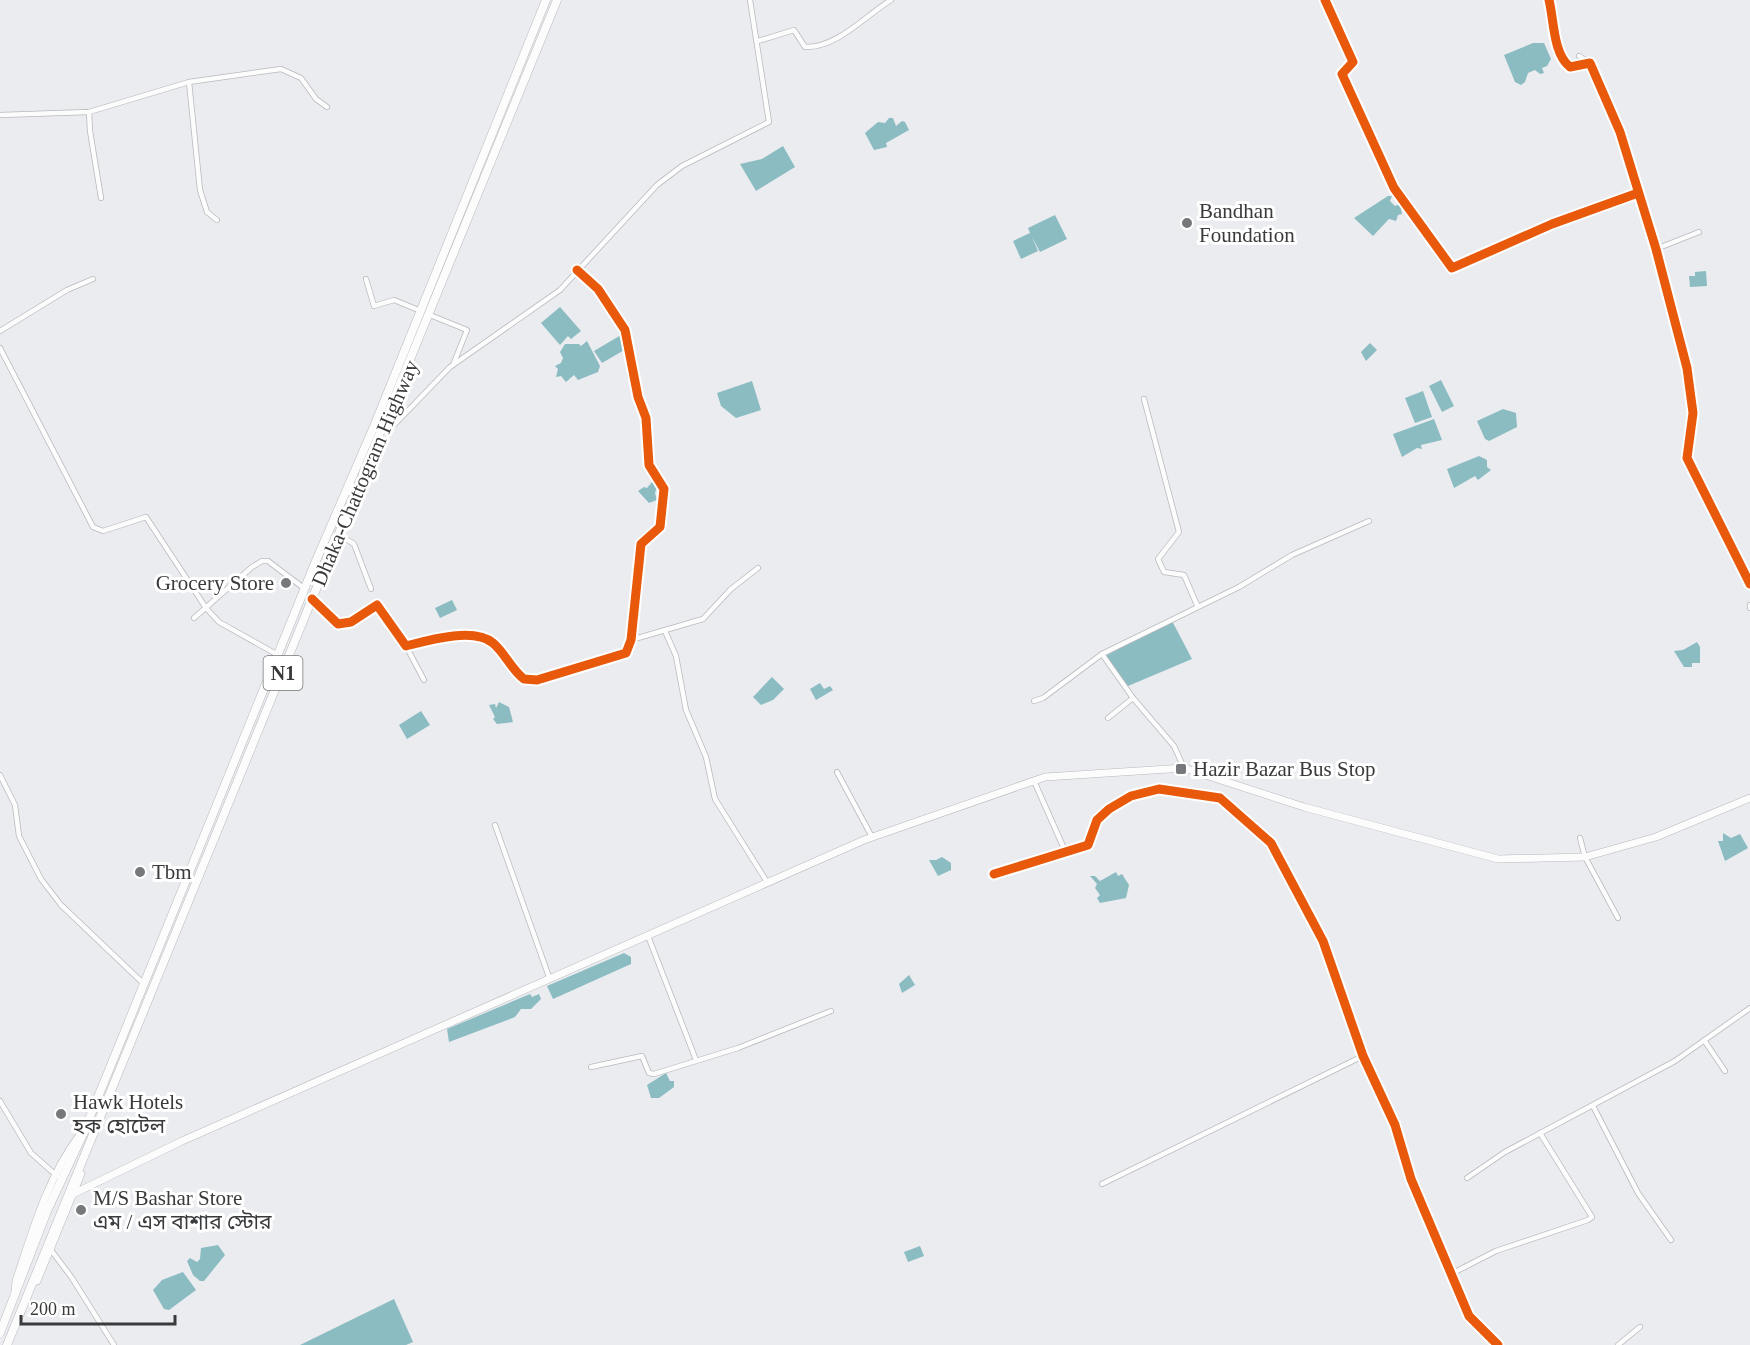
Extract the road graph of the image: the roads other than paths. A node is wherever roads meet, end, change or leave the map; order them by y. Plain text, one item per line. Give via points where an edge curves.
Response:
1 (546, 0) edge
2 (557, 0) edge
3 (750, 0) edge
4 (891, 0) edge
5 (1325, 0) edge
6 (1549, 0) edge
7 (758, 41) junction
8 (1579, 56) dead end
9 (1590, 63) junction
10 (189, 82) junction
11 (327, 107) dead end
12 (89, 112) junction
13 (0, 115) edge
14 (1638, 193) junction
15 (101, 198) dead end
16 (217, 220) dead end
17 (1699, 232) dead end
18 (1656, 249) junction
19 (577, 270) junction
20 (93, 279) dead end
21 (366, 279) dead end
22 (421, 311) junction
23 (430, 315) junction
24 (0, 331) edge
25 (0, 348) edge
26 (453, 365) junction
27 (1144, 399) dead end
28 (382, 425) junction
29 (1369, 521) dead end
30 (338, 534) junction
31 (758, 568) dead end
32 (1750, 584) edge
33 (305, 589) junction
34 (371, 589) dead end
35 (312, 599) junction
36 (1197, 605) junction
37 (206, 608) junction
38 (194, 618) dead end
39 (665, 631) junction
40 (631, 640) junction
41 (406, 646) junction
42 (1102, 654) junction
43 (278, 655) junction
44 (424, 680) dead end
45 (1133, 698) junction
46 (1034, 701) dead end
47 (1108, 718) dead end
48 (231, 768) junction
49 (1184, 768) junction
50 (837, 772) dead end
51 (242, 774) junction
52 (0, 775) edge
53 (1034, 781) junction
54 (225, 784) junction
55 (236, 788) junction
56 (1750, 798) edge
57 (495, 825) dead end
58 (872, 837) junction
59 (1580, 837) dead end
60 (1066, 853) junction
61 (1586, 857) junction
62 (994, 874) dead end
63 (767, 882) junction
64 (1618, 918) dead end
65 (648, 936) junction
66 (549, 977) junction
67 (144, 984) junction
68 (1750, 1008) edge
69 (831, 1011) dead end
70 (1704, 1040) junction
71 (1363, 1056) junction
72 (696, 1060) junction
73 (591, 1067) dead end
74 (1725, 1071) dead end
75 (0, 1101) edge
76 (1593, 1106) junction
77 (84, 1130) junction
78 (1540, 1133) junction
79 (92, 1136) junction
80 (57, 1176) junction
81 (1467, 1178) dead end
82 (79, 1179) junction
83 (1102, 1184) dead end
84 (90, 1185) junction
85 (73, 1194) junction
86 (1671, 1240) dead end
87 (51, 1250) junction
88 (1451, 1274) junction
89 (15, 1294) junction
90 (24, 1300) junction
91 (1640, 1327) dead end
92 (0, 1333) edge
93 (7, 1345) edge
94 (114, 1345) edge
95 (1498, 1345) edge
96 (1618, 1345) edge

1 - 22 highway, Dhaka-Chattogram Highway / N1
2 - 23 highway, Dhaka-Chattogram Highway / N1
3 - 7 street
4 - 7 street via 819,48 805,47 794,30
5 - 14 street via 1353,62 1342,74 1394,188 1452,268 1552,224
6 - 9 street via 1564,63 1570,68
7 - 19 street via 770,122 682,166 657,185
8 - 9 street
9 - 14 street via 1620,132
10 - 11 street via 281,69 301,78
10 - 12 street
10 - 16 street via 200,190 207,212
12 - 13 street
12 - 15 street
14 - 18 street
17 - 18 street
18 - 32 street via 1687,368 1693,413 1687,458
19 - 26 street via 560,290
19 - 40 street via 602,294 625,330 646,418 649,465 664,489 660,527 641,544
20 - 24 street via 67,290
21 - 22 street via 374,306 394,300
22 - 33 highway, Dhaka-Chattogram Highway / N1
23 - 26 street via 467,330
23 - 28 highway, Dhaka-Chattogram Highway / N1
25 - 37 street via 93,527 102,531 146,517
26 - 28 street via 401,419
27 - 36 street via 1179,532 1158,559 1164,572 1184,575
28 - 30 highway, Dhaka-Chattogram Highway / N1
29 - 36 street via 1292,555 1239,587
30 - 34 street via 354,544
30 - 35 highway, Dhaka-Chattogram Highway / N1
31 - 39 street via 703,619
33 - 37 street via 268,561 262,561
33 - 43 highway, Dhaka-Chattogram Highway / N1
35 - 41 street via 338,624 351,622 377,605
35 - 51 highway, Dhaka-Chattogram Highway / N1
36 - 42 street
37 - 38 street
37 - 43 street via 219,622
39 - 40 street
39 - 63 street via 676,656 686,710 706,757 715,799
40 - 41 street via 630,648 622,656 537,680 520,676 493,643 478,634
41 - 44 street
42 - 45 street
42 - 46 street
43 - 48 highway, Dhaka-Chattogram Highway / N1
45 - 47 street
45 - 49 street via 1174,746
48 - 51 highway via 234,777
48 - 54 highway, Dhaka-Chattogram Highway / N1
49 - 53 main road via 1045,777
49 - 61 main road via 1304,807 1498,860
50 - 58 street
51 - 55 highway, Dhaka-Chattogram Highway / N1
52 - 67 street via 15,805 19,836 41,879 61,905
53 - 58 main road
53 - 60 street
54 - 55 highway via 232,781
54 - 67 highway, Dhaka-Chattogram Highway / N1
55 - 79 highway, Dhaka-Chattogram Highway / N1
56 - 61 main road via 1656,837
57 - 66 street
58 - 63 main road
59 - 61 street
60 - 62 street
60 - 71 street via 1088,845 1097,820 1131,796 1159,789 1220,798 1271,843 1323,941
61 - 64 street
63 - 65 main road
65 - 66 main road
65 - 72 street
66 - 84 main road
67 - 77 highway, Dhaka-Chattogram Highway / N1
68 - 70 street
69 - 72 street via 738,1048
70 - 74 street
70 - 76 street
71 - 83 street
71 - 88 street via 1395,1125 1411,1179
72 - 73 street via 654,1074 649,1073 642,1056
75 - 80 street via 32,1153
76 - 78 street
76 - 86 street via 1638,1193
77 - 80 main road
77 - 89 highway, Dhaka-Chattogram Highway / N1
78 - 81 street
78 - 88 street via 1592,1217 1496,1251
79 - 82 main road
79 - 90 highway, Dhaka-Chattogram Highway / N1
80 - 89 main road via 27,1248
82 - 84 main road via 81,1185
82 - 85 main road
84 - 85 main road
85 - 87 main road
87 - 90 main road
87 - 94 street
88 - 95 street via 1468,1316
89 - 92 highway, Dhaka-Chattogram Highway / N1
90 - 93 highway, Dhaka-Chattogram Highway / N1
91 - 96 street

